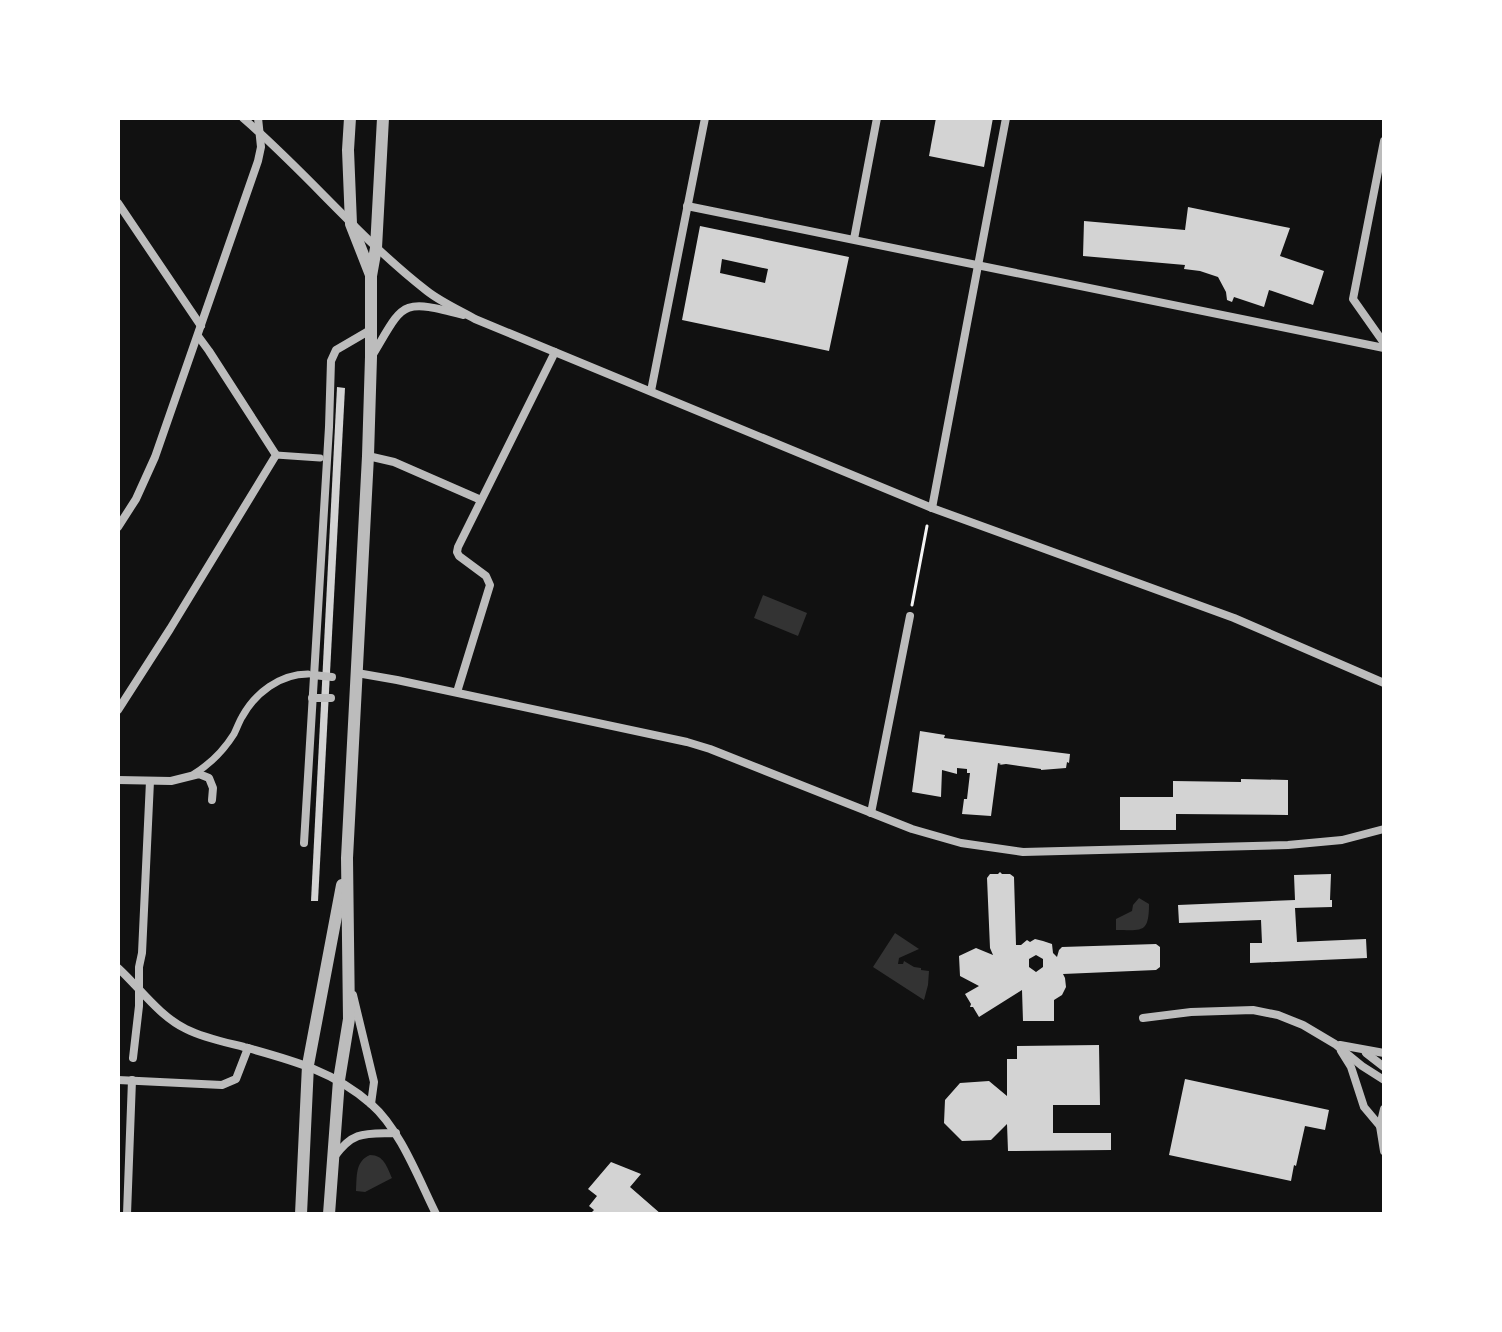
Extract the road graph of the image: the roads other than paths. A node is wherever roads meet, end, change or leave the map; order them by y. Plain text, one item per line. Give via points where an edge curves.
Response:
1 (243, 118) edge
2 (258, 118) edge
3 (350, 118) edge
4 (383, 118) edge
5 (705, 118) edge
6 (877, 118) edge
7 (1006, 118) edge
8 (260, 132) junction
9 (1384, 141) edge
10 (118, 203) edge
11 (687, 206) junction
12 (121, 218) edge
13 (351, 224) junction
14 (854, 239) junction
15 (376, 248) junction
16 (979, 264) junction
17 (371, 276) junction
18 (475, 319) junction
19 (372, 329) junction
20 (200, 331) junction
21 (1384, 346) edge
22 (555, 352) junction
23 (371, 357) junction
24 (651, 391) junction
25 (276, 455) junction
26 (368, 456) junction
27 (320, 458) dead end
28 (481, 500) junction
29 (932, 508) junction
30 (120, 520) edge
31 (910, 616) road end
32 (357, 673) junction
33 (310, 675) junction
34 (332, 677) dead end
35 (1384, 683) edge
36 (457, 692) junction
37 (312, 698) junction
38 (331, 698) dead end
39 (118, 710) edge
40 (192, 775) junction
41 (118, 780) edge
42 (150, 781) junction
43 (212, 800) dead end
44 (871, 813) junction
45 (1384, 829) edge
46 (304, 843) dead end
47 (347, 858) junction
48 (118, 968) edge
49 (348, 976) junction
50 (138, 987) junction
51 (1143, 1018) dead end
52 (1335, 1044) junction
53 (248, 1048) junction
54 (1359, 1049) junction
55 (1384, 1053) edge
56 (133, 1058) dead end
57 (308, 1065) junction
58 (1384, 1067) edge
59 (118, 1080) edge
60 (132, 1080) junction
61 (339, 1080) junction
62 (1384, 1080) edge
63 (371, 1104) junction
64 (1384, 1109) edge
65 (1380, 1126) junction
66 (396, 1133) junction
67 (1384, 1151) edge
68 (332, 1160) junction
69 (127, 1214) edge
70 (301, 1214) edge
71 (329, 1214) edge
72 (436, 1214) edge

1 - 8 street
2 - 8 street
3 - 13 street
4 - 15 street
5 - 11 street
6 - 14 street
7 - 16 street
8 - 13 street
8 - 20 street via 258,161
9 - 21 street via 1353,299
10 - 12 street
11 - 14 street
11 - 24 street
12 - 20 street
13 - 15 street
13 - 17 street
14 - 16 street
15 - 17 street
15 - 18 street via 429,293
16 - 21 street
16 - 29 street
17 - 19 street
18 - 22 street
18 - 23 street via 427,305 405,308
19 - 23 street
19 - 33 street via 336,350 331,361
20 - 25 street
20 - 30 street via 155,457
22 - 24 street
22 - 28 street
23 - 26 street
24 - 29 street
25 - 27 street
25 - 39 street
26 - 28 street
26 - 32 street
28 - 36 street via 457,552 490,585
29 - 35 street via 1234,618
31 - 44 street
32 - 36 street
32 - 47 street
33 - 34 street
33 - 37 street
33 - 40 street via 286,678 264,690 218,754
36 - 44 street via 687,742
37 - 38 street
37 - 46 street
40 - 42 street
40 - 43 street via 209,778
41 - 42 street
42 - 50 street
44 - 45 street via 961,843 1023,852 1288,845
47 - 49 street
47 - 57 street
48 - 50 street
49 - 61 street via 349,1019
49 - 63 street via 374,1082
50 - 53 street via 177,1025
50 - 56 street
51 - 52 street via 1253,1010 1303,1025
52 - 54 street
52 - 62 street
52 - 65 street via 1351,1067 1364,1107
53 - 57 street
53 - 60 street via 240,1074 222,1085
54 - 55 street
54 - 58 street
57 - 61 street
57 - 70 street
59 - 60 street
60 - 69 street
61 - 63 street
61 - 68 street
63 - 66 street
64 - 65 street
65 - 67 street
66 - 68 street via 355,1136
66 - 72 street
68 - 71 street

